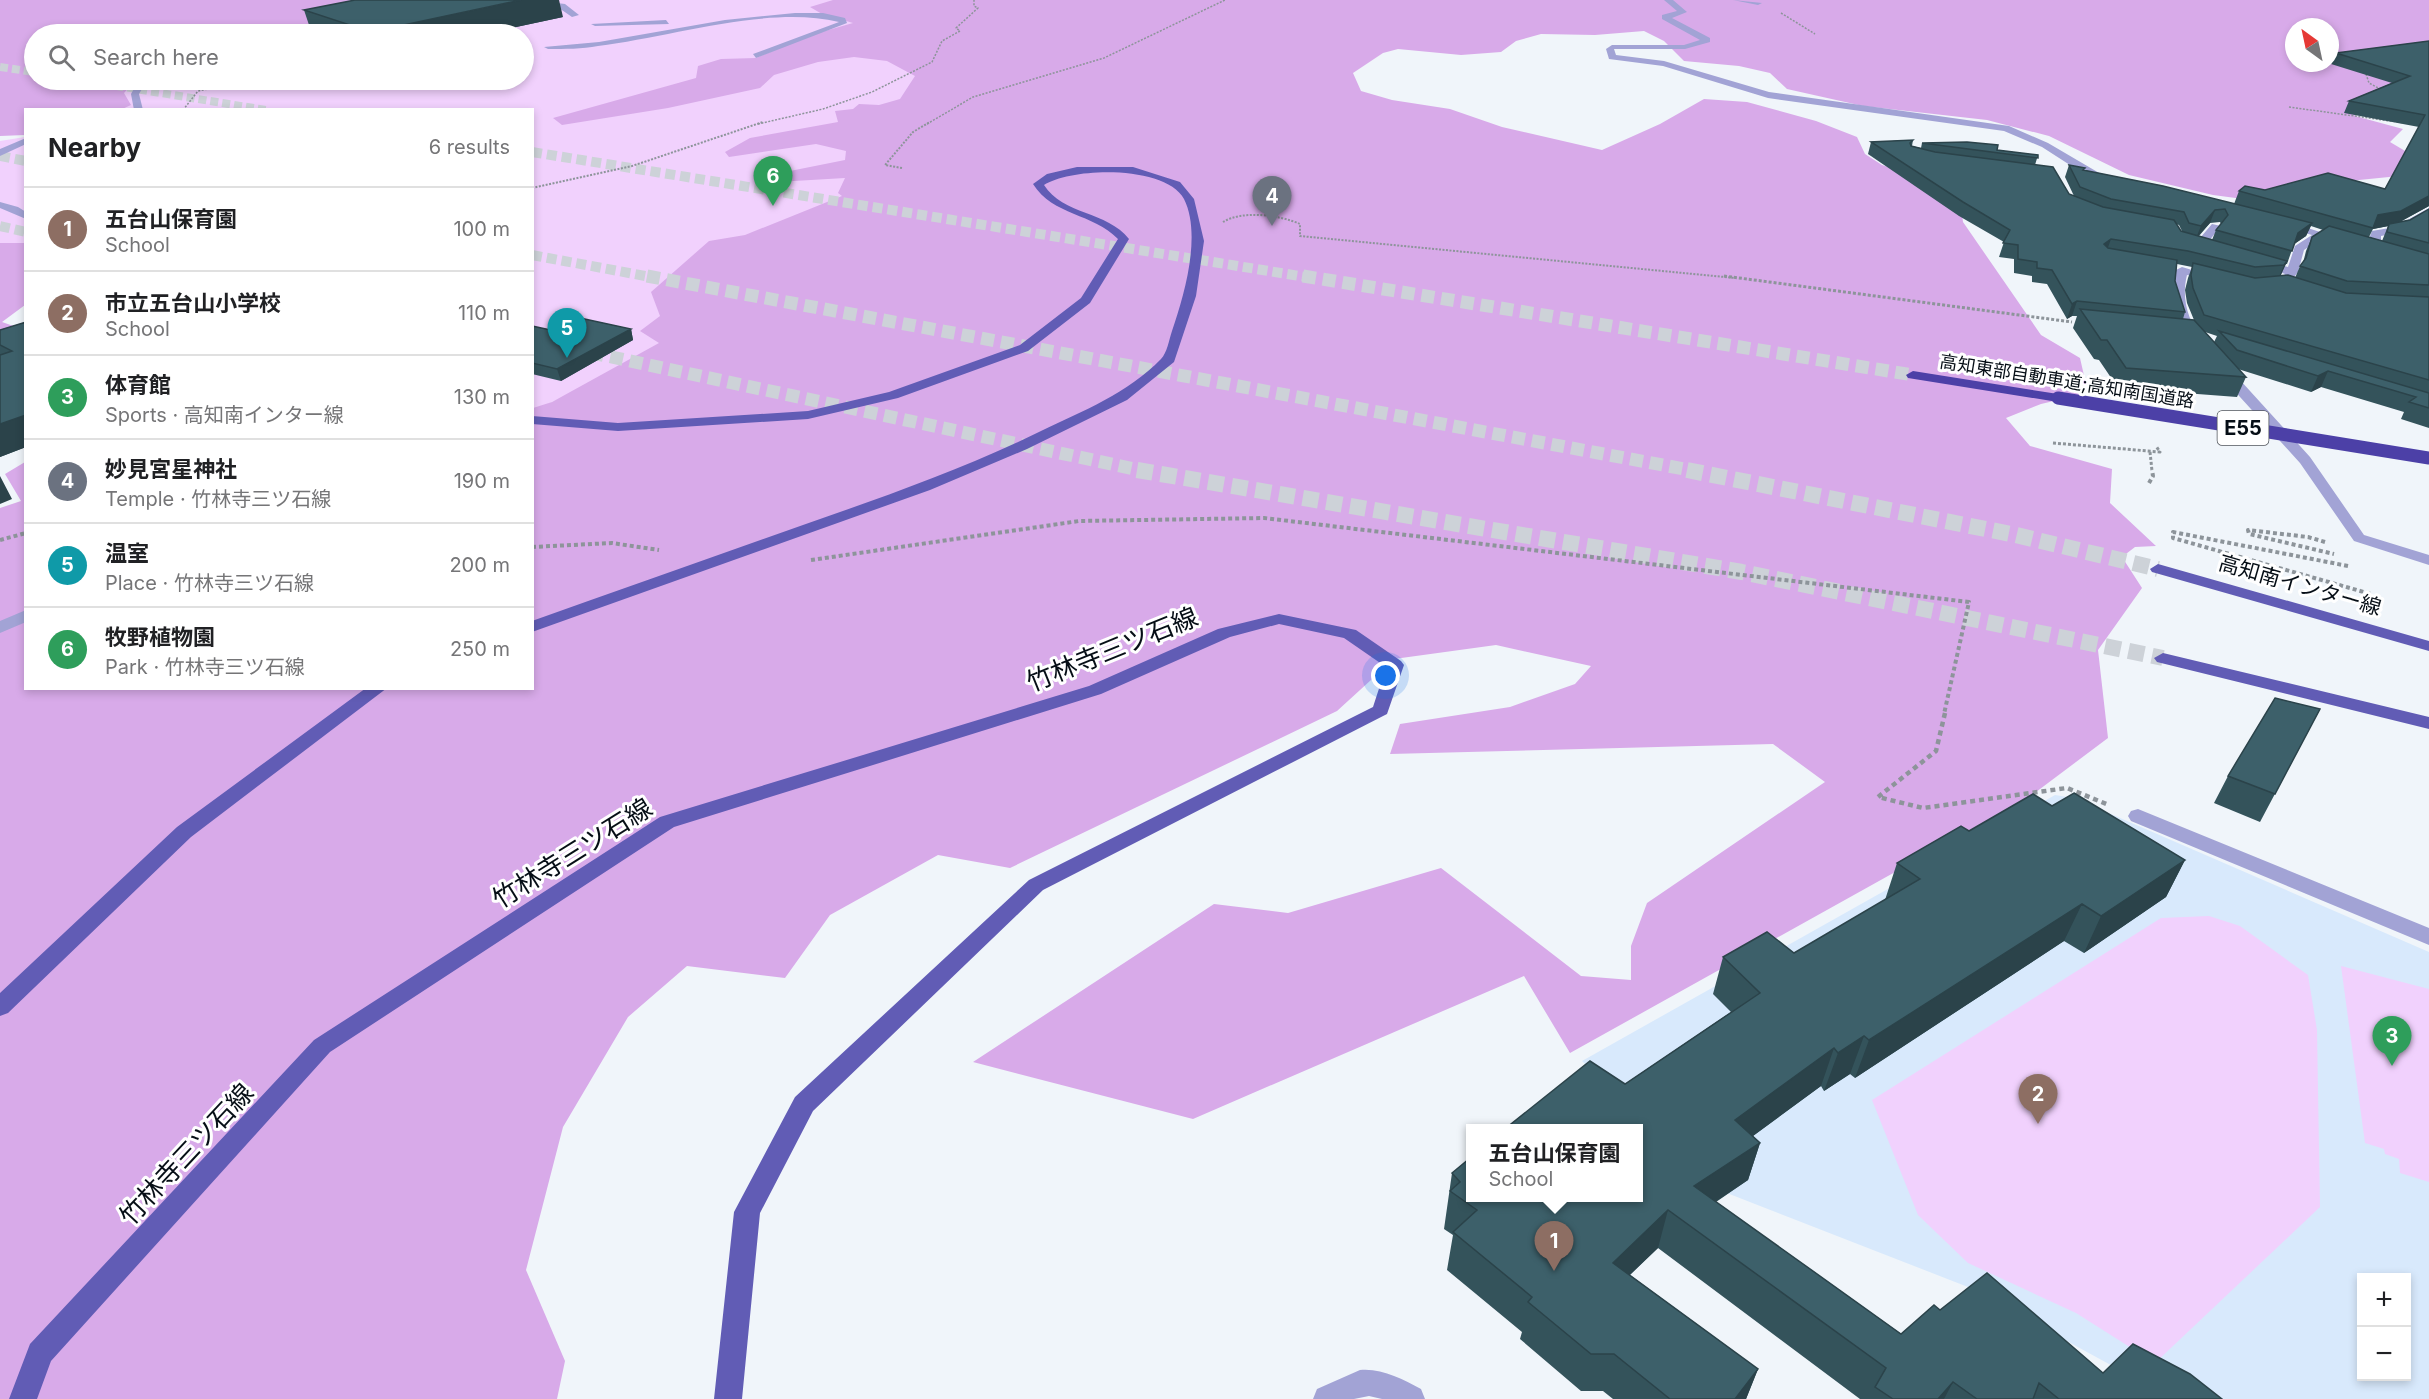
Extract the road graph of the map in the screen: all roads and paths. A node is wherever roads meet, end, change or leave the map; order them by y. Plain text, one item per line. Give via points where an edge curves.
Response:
1 (537, 0) edge
2 (974, 0) edge
3 (1224, 0) edge
4 (1668, 0) edge
5 (1737, 0) edge
6 (1758, 3) joint
7 (575, 15) dead end
8 (751, 19) junction
9 (595, 24) dead end
10 (1815, 34) dead end
11 (548, 47) dead end
12 (756, 56) dead end
13 (2366, 74) edge
14 (137, 90) edge
15 (203, 90) edge
16 (2378, 92) edge
17 (2289, 107) dead end
18 (138, 108) edge
19 (185, 108) edge
20 (2412, 125) edge
21 (24, 142) edge
22 (0, 153) edge
23 (902, 168) dead end
24 (2115, 180) edge
25 (534, 188) edge
26 (0, 205) edge
27 (2429, 211) edge
28 (24, 215) edge
29 (2276, 222) edge
30 (2216, 226) edge
31 (2320, 235) junction
32 (1198, 241) junction
33 (2352, 243) edge
34 (2199, 245) edge
35 (2372, 248) edge
36 (2250, 259) edge
37 (2292, 272) junction
38 (2227, 282) edge
39 (2284, 285) edge
40 (2072, 322) dead end
41 (1913, 375) tunnel mouth
42 (534, 420) edge
43 (2150, 452) dead end
44 (2429, 458) edge
45 (2149, 483) dead end
46 (24, 534) edge
47 (0, 540) edge
48 (2334, 545) dead end
49 (534, 546) edge
50 (2340, 556) dead end
51 (723, 559) junction
52 (2429, 560) edge
53 (808, 561) dead end
54 (2351, 566) dead end
55 (2158, 569) tunnel mouth
56 (2358, 598) dead end
57 (24, 616) edge
58 (534, 626) edge
59 (0, 628) edge
60 (2429, 646) edge
61 (2163, 658) tunnel mouth
62 (375, 690) edge
63 (2429, 723) edge
64 (2138, 816) joint
65 (2429, 937) edge
66 (0, 1007) edge
67 (23, 1399) edge
68 (728, 1399) edge
69 (1327, 1399) edge
70 (1411, 1399) edge

1 - 7 street via 561,6
2 - 25 path via 978,9 956,28 960,31 942,41 932,62 872,92 823,109 759,123 632,166
3 - 23 path via 1104,58 973,97 913,132 885,165
4 - 24 street via 1683,12 1665,17 1707,40 1685,47 1612,47 1612,57 1664,64 1768,95 2006,128 2045,145 2091,174
5 - 6 street
6 - 10 path via 1792,18
8 - 9 street
8 - 11 street via 596,44
8 - 12 street via 833,16 843,23
13 - 16 path via 2369,82 2386,92
14 - 18 street
15 - 19 path
17 - 20 path
21 - 22 street
26 - 28 street
27 - 35 street via 2398,230 2376,233
29 - 31 street
30 - 34 street
31 - 33 street
31 - 37 street via 2299,248
32 - 40 path via 1231,217 1279,219 1300,224 1300,236 1674,270
32 - 42 main road via 1189,200 1176,184 1129,169 1077,170 1051,176 1038,184 1042,194 1110,225 1124,239 1086,300 1024,348 893,395 808,415 635,427
32 - 51 main road via 1190,296 1169,358 1122,397 1022,446 925,487
36 - 37 street
37 - 39 street
38 - 52 street via 2176,269 2177,300 2185,333 2210,349 2305,460 2359,538
41 - 44 highway, 高知東部自動車道;高知南国道路 / E55, bridge
43 - 45 path via 2153,476
46 - 47 path
48 - 50 path via 2308,537 2248,530 2249,534
49 - 51 path via 612,543
51 - 58 main road
53 - 64 path via 1079,521 1264,519 1969,602 1936,751 1878,797 1923,807 2067,788
54 - 56 path via 2173,532 2173,538 2371,594 2368,600
55 - 60 main road, 高知南インター線
57 - 59 street
61 - 63 main road
62 - 66 main road via 184,832
64 - 65 street
67 - 68 main road, 竹林寺三ツ石線 via 40,1353 322,1046 667,822 1051,705 1095,690 1224,633 1279,620 1350,634 1395,665 1381,710 1036,885 804,1104 747,1212
69 - 70 street via 1365,1381 1379,1382

